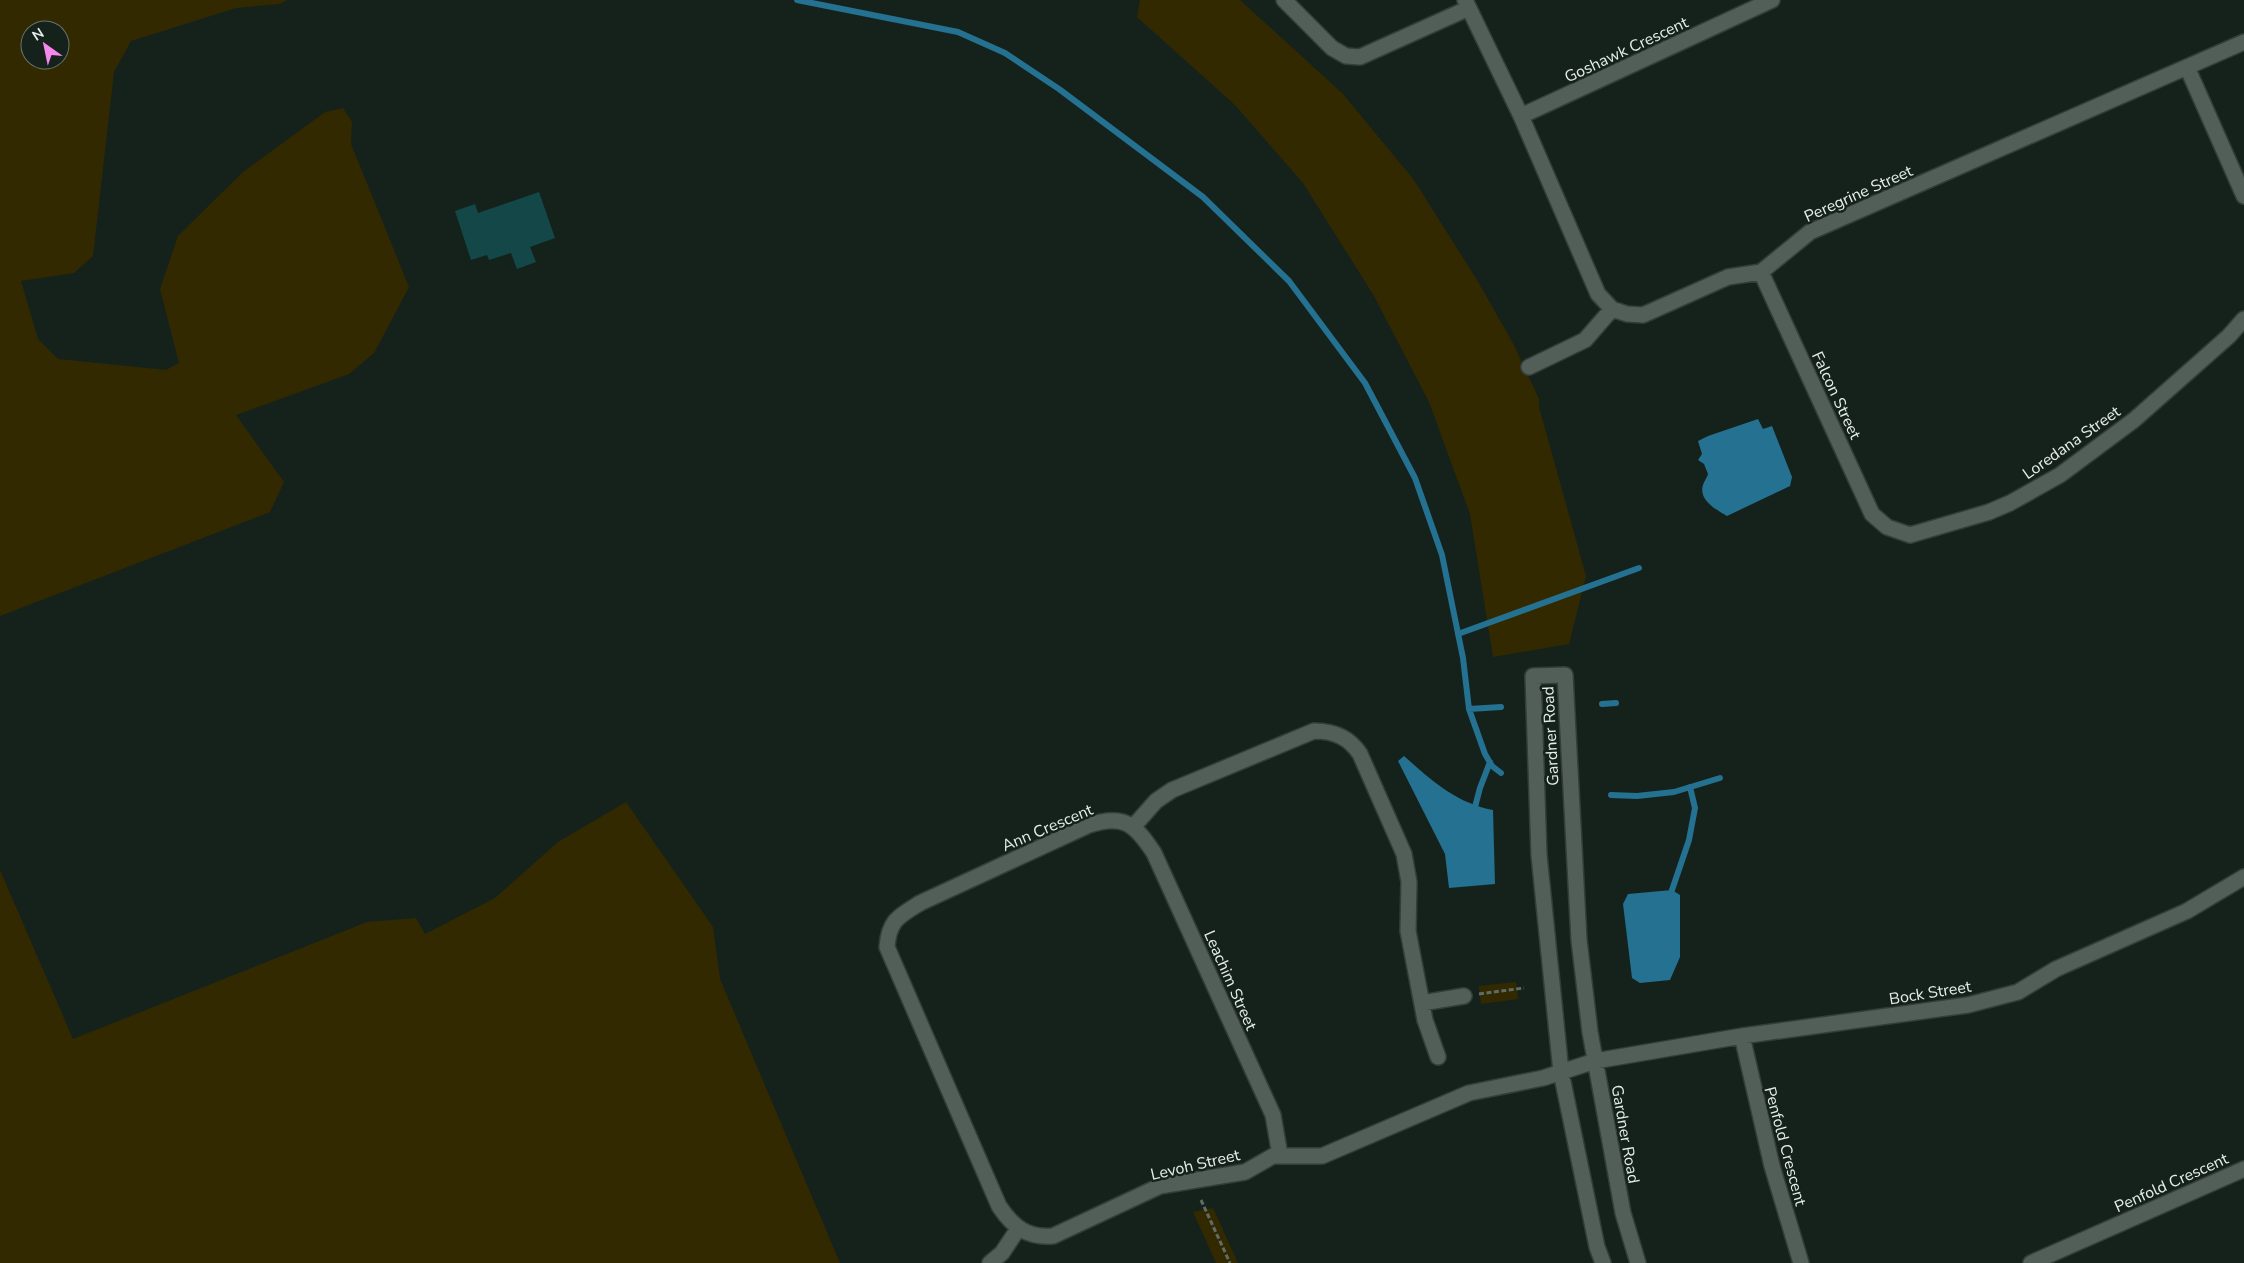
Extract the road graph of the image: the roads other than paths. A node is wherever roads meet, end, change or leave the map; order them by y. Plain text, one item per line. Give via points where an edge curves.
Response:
1 (1284, 0) edge
2 (1772, 0) edge
3 (1467, 4) edge
4 (2244, 42) edge
5 (2187, 67) junction
6 (1521, 116) junction
7 (2244, 196) edge
8 (1761, 272) junction
9 (1612, 309) junction
10 (2244, 319) edge
11 (1529, 367) dead end
12 (1887, 527) joint
13 (1133, 827) junction
14 (2244, 877) edge
15 (1464, 996) road end
16 (1422, 1003) junction
17 (1742, 1036) junction
18 (1438, 1057) dead end
19 (1595, 1061) junction
20 (1561, 1072) junction
21 (1280, 1155) junction
22 (2244, 1169) edge
23 (1018, 1229) junction
24 (990, 1263) edge
25 (1603, 1263) edge
26 (1638, 1263) edge
27 (1801, 1263) edge
28 (2030, 1263) edge

1 - 3 street via 1332,48 1346,56 1360,57
2 - 6 street, Goshawk Crescent
3 - 6 street
4 - 5 street, Peregrine Street
5 - 7 street
5 - 8 street, Peregrine Street via 1810,232
6 - 9 street via 1598,294
8 - 9 street via 1728,277 1643,315
8 - 12 street, Falcon Street via 1872,514
9 - 11 street via 1586,340
10 - 12 street, Loredana Street via 2134,420 2060,475 1996,509 1936,529 1910,535
13 - 16 street via 1156,801 1172,790 1314,731 1342,736 1360,754 1404,854 1409,882 1408,931
13 - 21 street, Leachim Street via 1154,853 1273,1115
13 - 23 street, Ann Crescent via 1117,819 1089,825 920,903 895,919 888,932 887,947 999,1206
14 - 17 street, Bock Street via 2187,911 2056,969 2018,992 1968,1005
15 - 16 street
16 - 18 street
17 - 19 street, Bock Street
17 - 27 street, Penfold Crescent via 1772,1166
19 - 20 street, Levoh Street
19 - 20 street, Gardner Road via 1578,940 1565,675 1533,676 1539,855
19 - 26 street, Gardner Road via 1623,1213
20 - 21 street, Levoh Street via 1469,1093 1322,1156
20 - 25 street, Gardner Road
21 - 23 street, Levoh Street via 1245,1172 1160,1186 1053,1236 1040,1237
22 - 28 street, Penfold Crescent
23 - 24 street via 1002,1253

